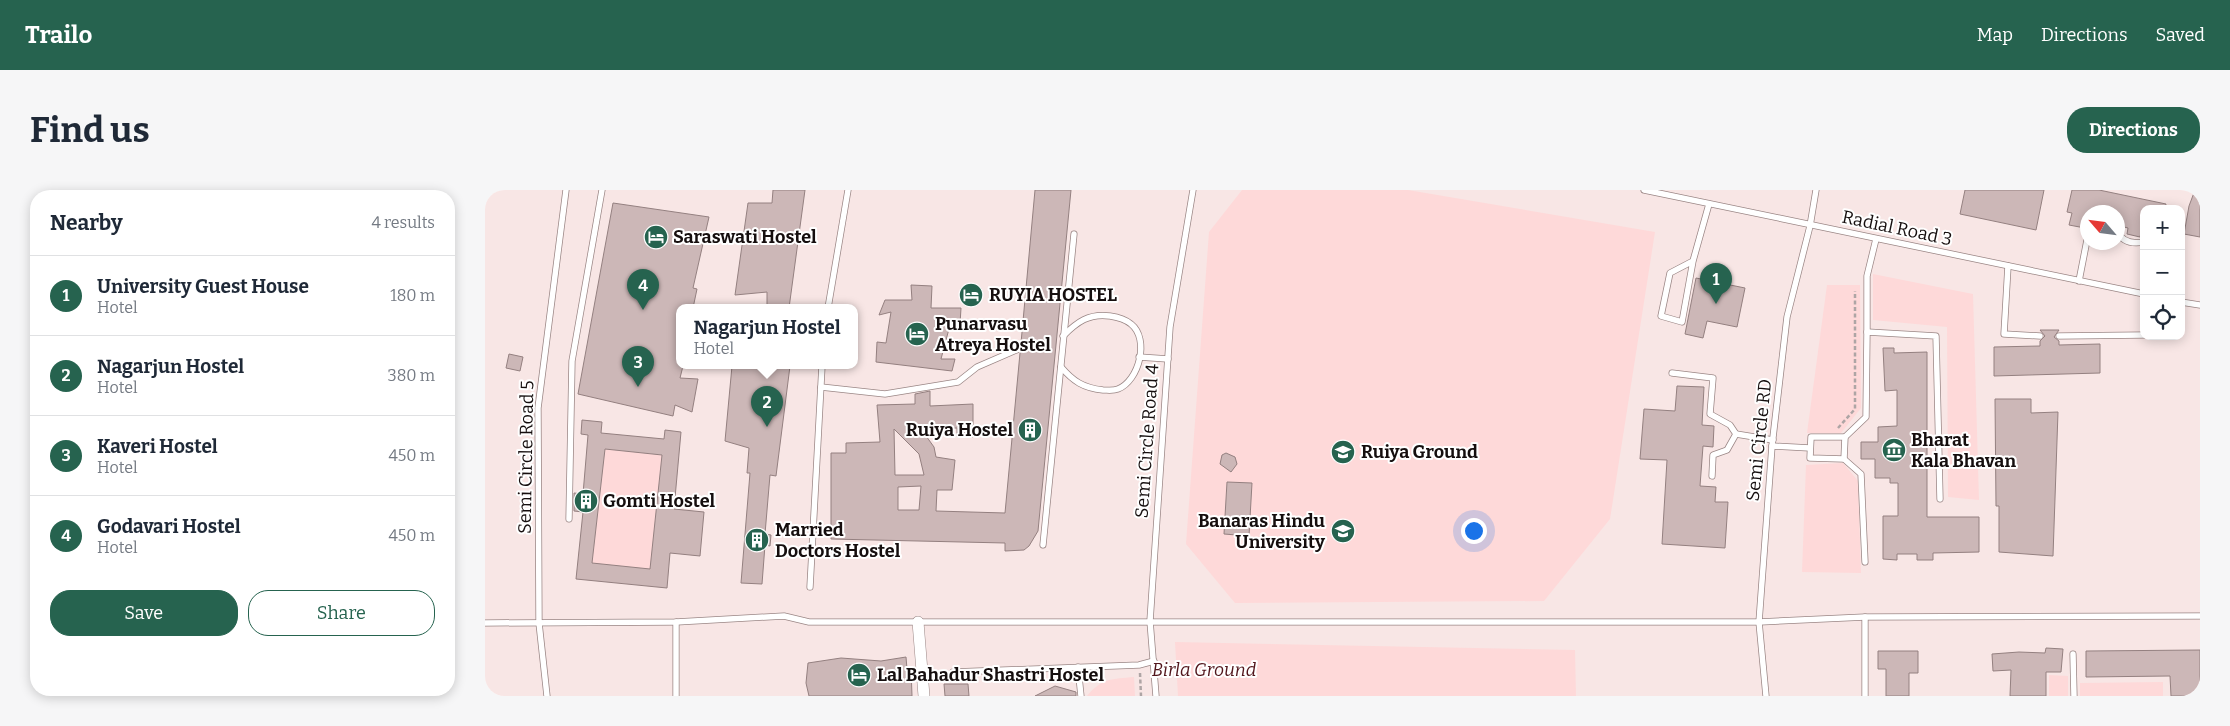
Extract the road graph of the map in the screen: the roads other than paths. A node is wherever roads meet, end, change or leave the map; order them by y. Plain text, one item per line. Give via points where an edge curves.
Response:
1 (566, 190) edge
2 (602, 190) edge
3 (848, 190) edge
4 (1193, 190) edge
5 (1644, 190) edge
6 (1816, 190) edge
7 (1709, 204) junction
8 (1810, 226) junction
9 (1074, 234) dead end
10 (1876, 239) junction
11 (2125, 239) edge
12 (2140, 243) edge
13 (2085, 250) edge
14 (1693, 261) junction
15 (2008, 266) junction
16 (2079, 281) junction
17 (2140, 293) edge
18 (2185, 303) edge
19 (829, 304) edge
20 (2200, 305) edge
21 (1867, 332) junction
22 (2140, 335) edge
23 (1063, 336) junction
24 (2040, 336) dead end
25 (2059, 336) dead end
26 (1021, 348) dead end
27 (1139, 357) junction
28 (1168, 359) junction
29 (1061, 367) junction
30 (822, 369) edge
31 (1672, 374) dead end
32 (821, 386) junction
33 (1736, 434) junction
34 (1845, 437) junction
35 (1773, 443) junction
36 (1810, 448) junction
37 (1844, 459) junction
38 (1712, 476) dead end
39 (1939, 500) dead end
40 (569, 519) dead end
41 (1043, 545) dead end
42 (1865, 562) dead end
43 (810, 587) dead end
44 (2200, 616) edge
45 (1865, 617) junction
46 (1150, 621) junction
47 (676, 622) junction
48 (918, 622) junction
49 (1759, 622) junction
50 (485, 623) edge
51 (539, 623) junction
52 (2073, 654) dead end
53 (1154, 662) junction
54 (1078, 667) junction
55 (953, 672) dead end
56 (547, 696) edge
57 (676, 696) edge
58 (924, 696) edge
59 (1081, 696) edge
60 (1157, 696) edge
61 (1766, 696) edge
62 (1865, 696) edge
63 (2074, 696) edge

1 - 51 lane, Semi Circle Road 5 via 538,408
2 - 40 lane via 572,361
3 - 19 lane
4 - 28 lane, Semi Circle Road 4 via 1170,327
5 - 7 lane, Radial Road 3
6 - 8 lane, Semi Circle RD
7 - 8 lane, Radial Road 3
7 - 14 lane
8 - 10 lane, Radial Road 3
8 - 35 lane, Semi Circle RD via 1787,317
9 - 23 lane
10 - 15 lane, Radial Road 3
10 - 21 lane via 1867,276
11 - 12 lane
13 - 16 lane
14 - 14 lane via 1682,322 1661,316 1670,273
15 - 16 lane, Radial Road 3
15 - 24 lane via 2004,334
16 - 17 lane, Radial Road 3
18 - 20 lane
21 - 34 lane via 1866,417
21 - 39 lane via 1937,336
22 - 25 lane
23 - 27 lane via 1086,318 1118,317 1133,324 1139,337
23 - 29 lane via 1059,352
26 - 32 lane via 977,367 958,382 885,394
27 - 28 lane
27 - 29 lane via 1139,368 1128,384 1116,390 1093,389 1075,383
28 - 46 lane, Semi Circle Road 4
29 - 41 lane
30 - 32 lane
31 - 33 lane via 1713,378 1710,414 1730,425
32 - 43 lane
33 - 35 lane
33 - 38 lane via 1727,450 1713,455
34 - 36 lane via 1811,437
34 - 37 lane
35 - 36 lane
35 - 49 lane, Semi Circle RD
36 - 37 lane via 1810,458
37 - 42 lane via 1861,474
44 - 45 lane
45 - 49 lane
45 - 62 lane
46 - 48 lane
46 - 49 lane
46 - 53 lane, Semi Circle Road 4
47 - 48 lane via 784,616 809,622
47 - 51 lane
47 - 57 lane
48 - 58 street
49 - 61 lane, Semi Circle RD
50 - 51 lane
51 - 56 lane, Semi Circle Road 5
52 - 63 lane
53 - 54 lane
53 - 60 lane, Semi Circle Road 4
54 - 55 lane
54 - 59 lane

